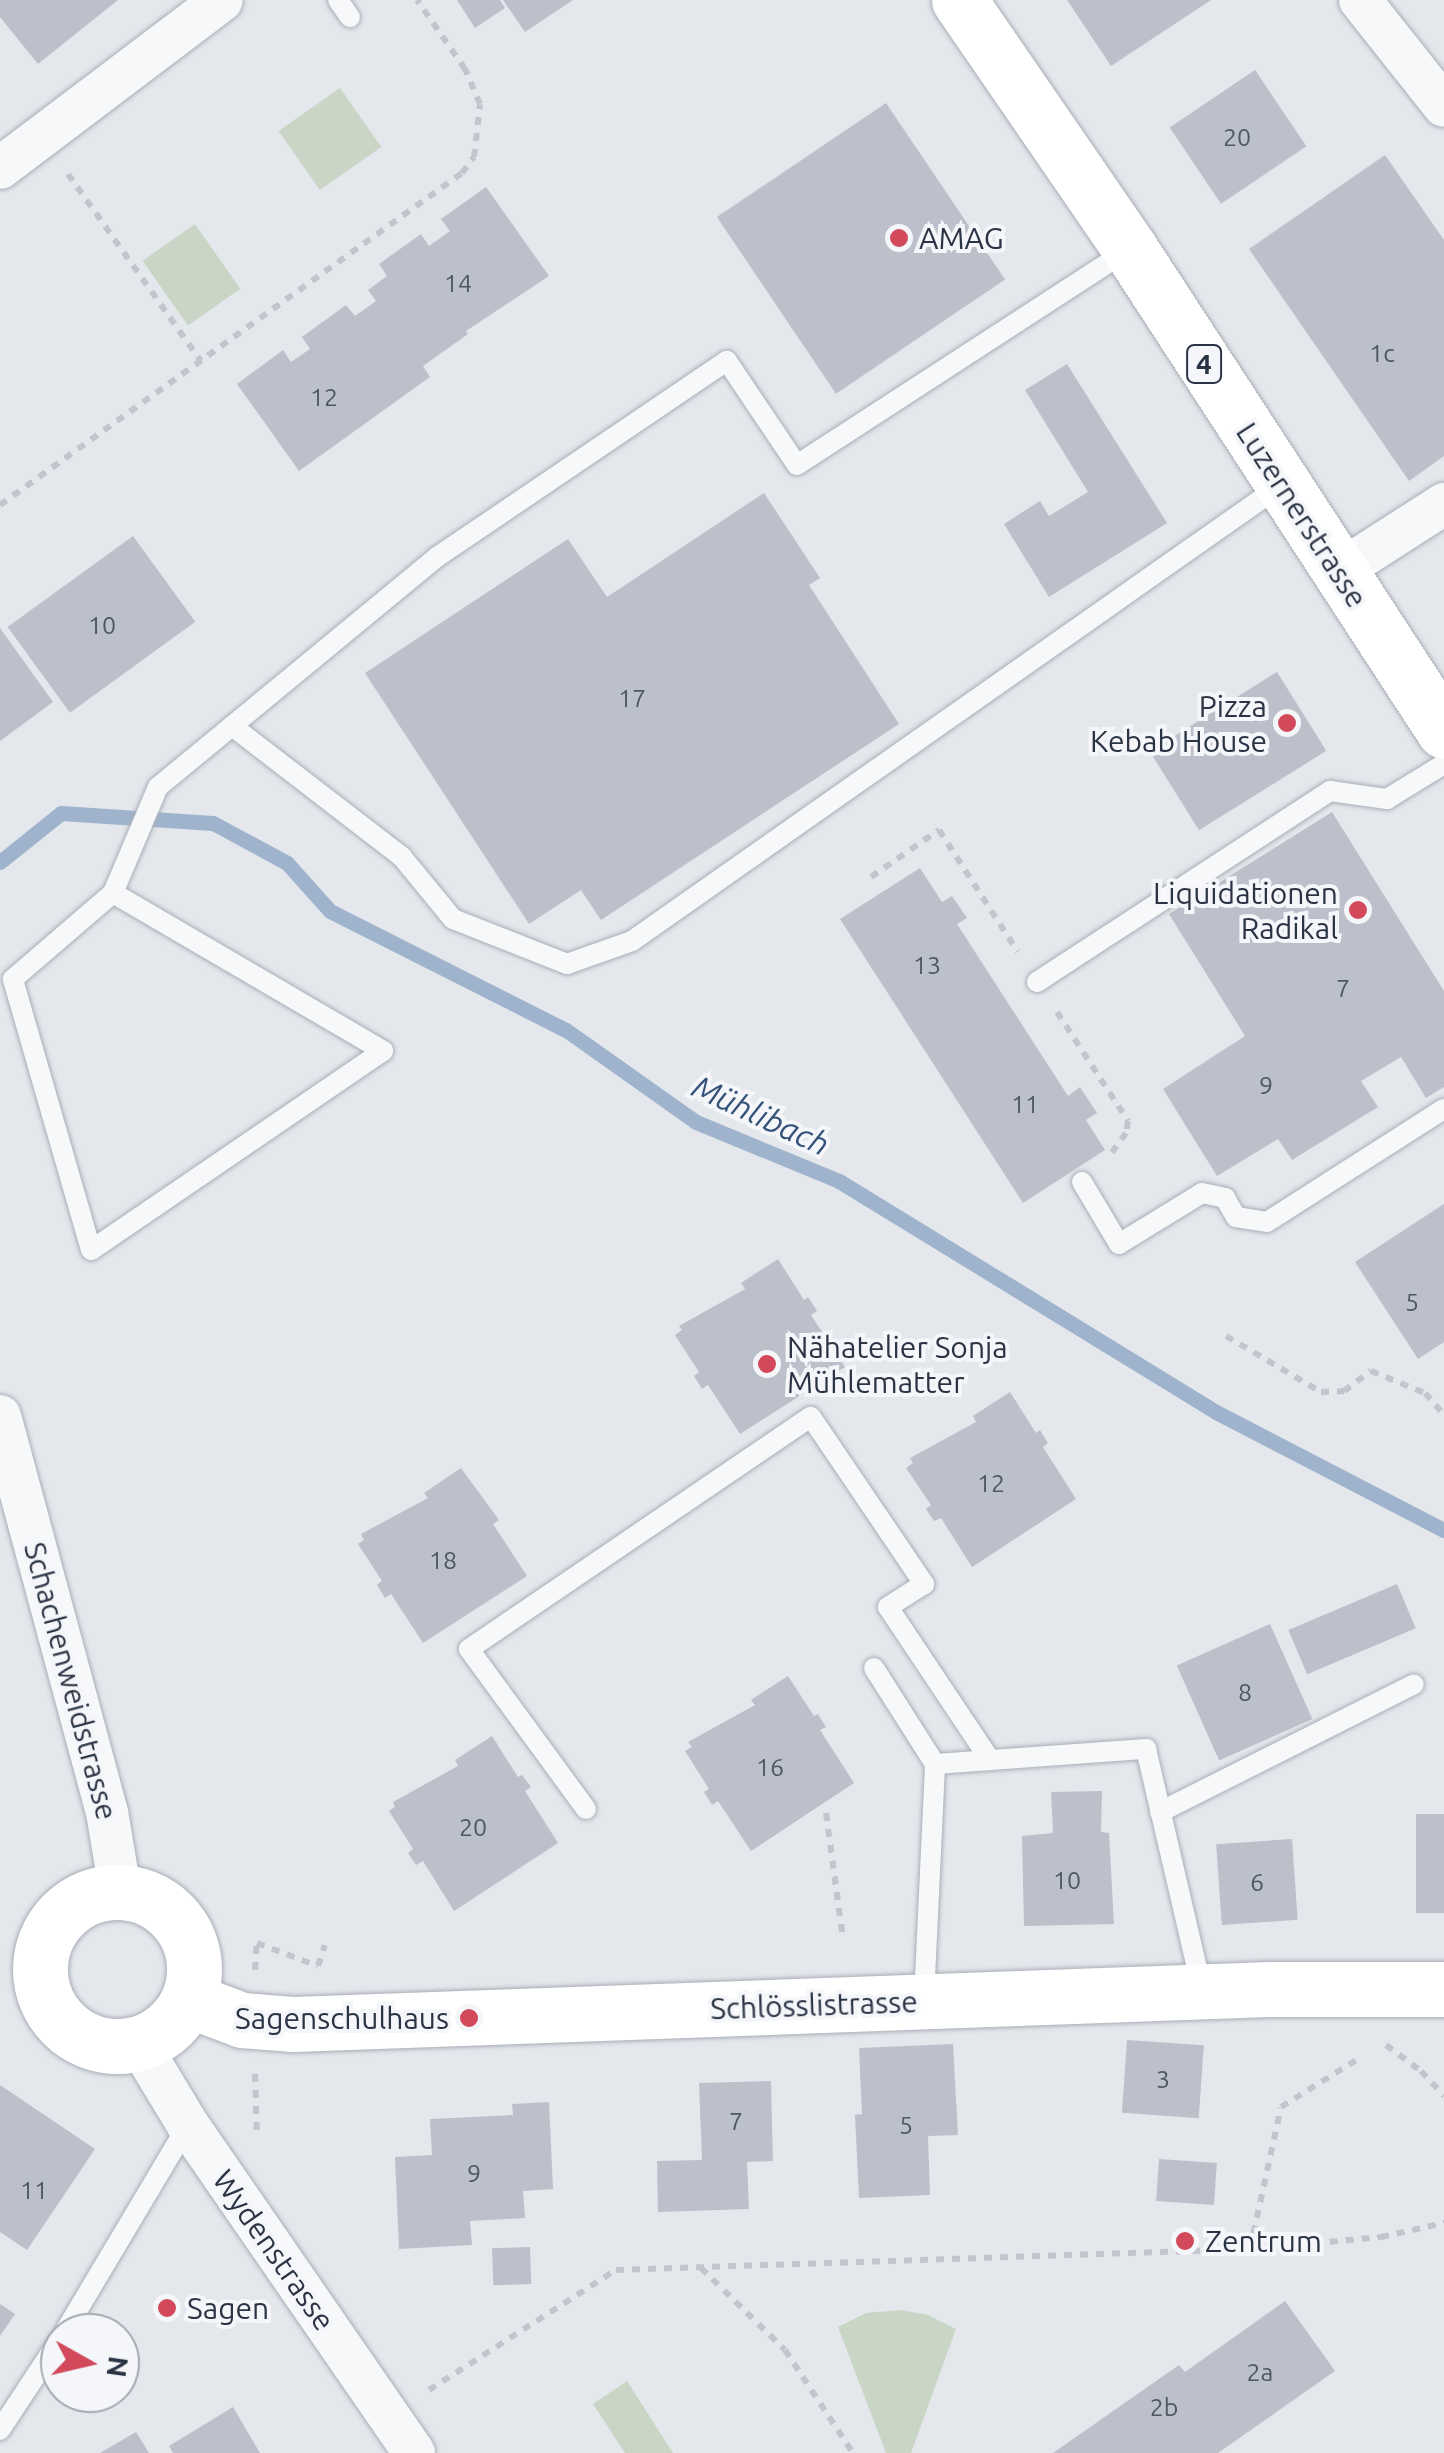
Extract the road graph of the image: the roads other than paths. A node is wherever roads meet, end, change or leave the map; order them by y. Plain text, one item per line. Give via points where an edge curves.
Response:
1 (222, 0) edge
2 (959, 0) edge
3 (1360, 0) edge
4 (1444, 106) edge
5 (0, 168) edge
6 (1130, 249) junction
7 (1282, 484) junction
8 (1444, 504) edge
9 (1338, 572) junction
10 (232, 726) junction
11 (1444, 731) edge
12 (1444, 764) edge
13 (114, 893) junction
14 (6, 981) edge
15 (1037, 982) dead end
16 (1444, 1109) edge
17 (1082, 1182) dead end
18 (0, 1416) edge
19 (874, 1668) dead end
20 (1414, 1684) dead end
21 (990, 1760) junction
22 (934, 1764) junction
23 (586, 1809) dead end
24 (1160, 1812) junction
25 (120, 1890) junction
26 (20, 1966) edge
27 (1444, 1989) edge
28 (1202, 1991) junction
29 (188, 2000) junction
30 (924, 2002) junction
31 (138, 2044) junction
32 (188, 2126) junction
33 (76, 2313) edge
34 (40, 2370) edge
35 (0, 2430) edge
36 (414, 2453) edge

1 - 5 street
2 - 6 main road, Luzernerstrasse / 4
3 - 4 street
6 - 7 main road, Luzernerstrasse / 4
6 - 10 lane via 797,465 728,361 437,557
7 - 9 main road, Luzernerstrasse / 4
7 - 10 lane via 632,941 567,964 453,919 402,857
8 - 9 street
9 - 11 main road, Luzernerstrasse / 4
10 - 13 lane via 158,787
12 - 15 lane via 1387,799 1330,791
13 - 14 lane
13 - 14 lane via 383,1050 91,1250
16 - 17 lane via 1266,1222 1236,1218 1225,1198 1202,1192 1118,1244
18 - 25 street, Schachenweidstrasse via 107,1812
19 - 22 lane
20 - 24 lane
21 - 22 lane
21 - 23 lane via 888,1607 924,1584 811,1417 468,1649
21 - 24 lane via 1146,1749
22 - 30 lane
24 - 28 lane
25 - 26 main road via 73,1904
25 - 29 main road via 174,1915 190,1940 196,1970
26 - 31 main road via 60,2021 82,2038
27 - 28 main road, Schlösslistrasse
28 - 30 main road, Schlösslistrasse
29 - 30 main road, Schlösslistrasse via 242,2020 294,2024
29 - 31 main road via 177,2019
31 - 32 street, Wydenstrasse
32 - 33 lane
32 - 36 street, Wydenstrasse
34 - 35 lane

